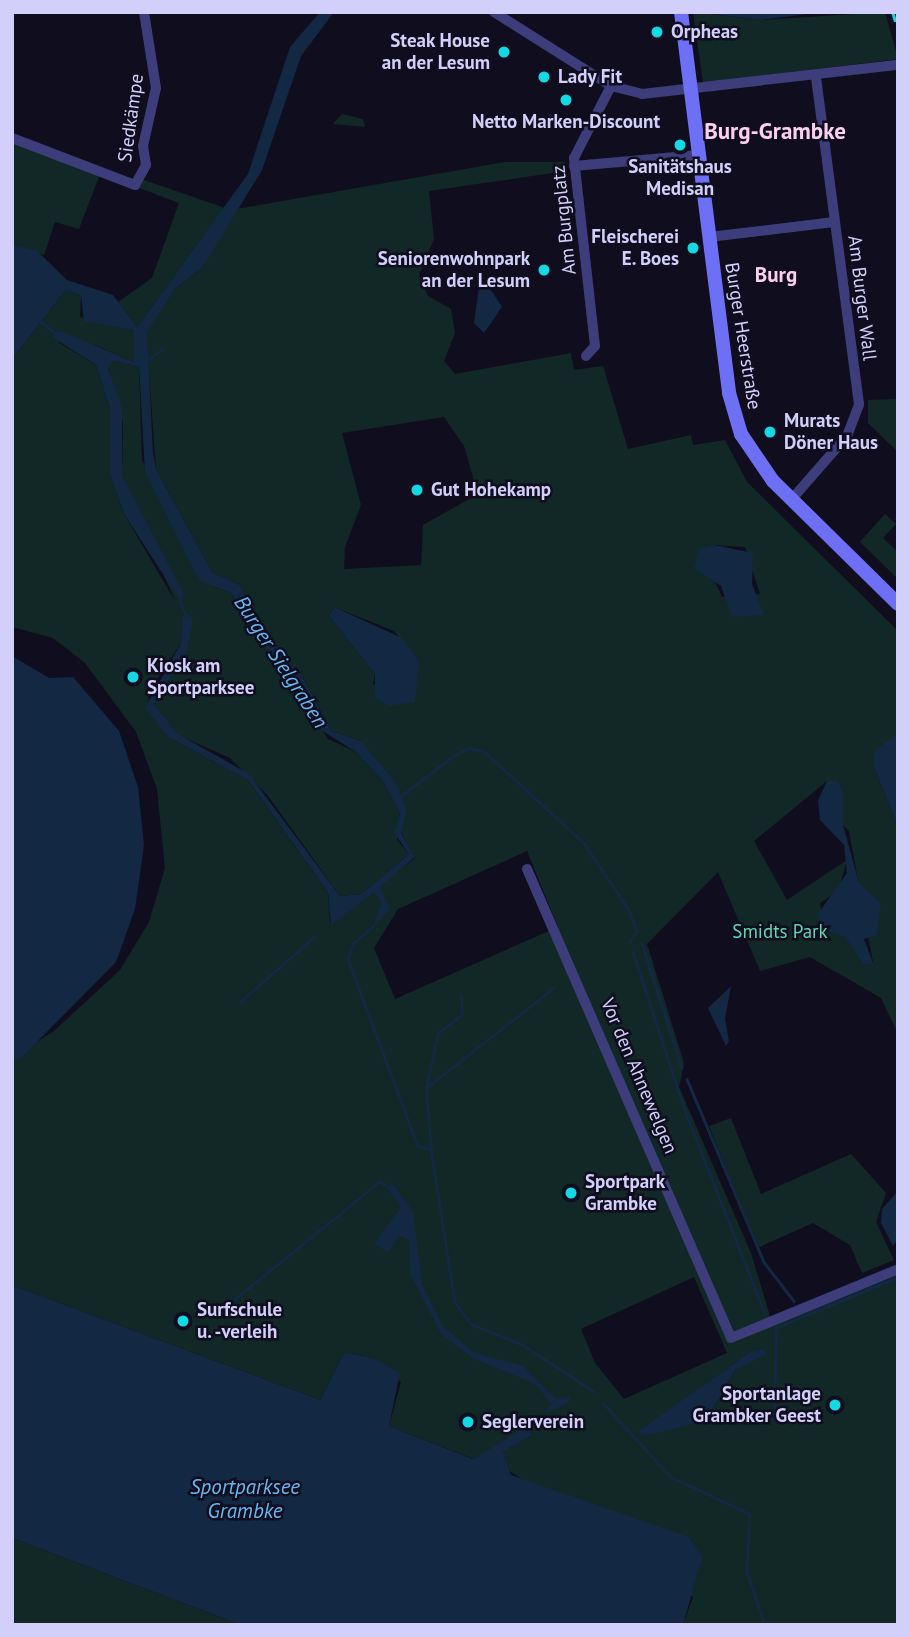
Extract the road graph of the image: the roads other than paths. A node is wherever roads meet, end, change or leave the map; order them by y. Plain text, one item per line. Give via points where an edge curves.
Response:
1 (144, 12) edge
2 (494, 12) edge
3 (681, 14) edge
4 (898, 65) edge
5 (816, 78) junction
6 (611, 86) junction
7 (691, 90) junction
8 (12, 138) edge
9 (699, 155) junction
10 (574, 166) junction
11 (834, 222) junction
12 (709, 237) junction
13 (586, 356) dead end
14 (791, 500) junction
15 (898, 604) edge
16 (527, 869) dead end
17 (898, 1269) edge

1 - 8 street, Siedkämpe via 156,88 143,146 146,165 135,185
2 - 6 street
3 - 7 main road, Burger Heerstraße
4 - 5 street
5 - 7 street
5 - 11 street, Am Burger Wall
6 - 7 street via 642,94
6 - 10 street, Am Burgplatz
7 - 9 main road, Burger Heerstraße
9 - 10 street
9 - 12 main road, Burger Heerstraße
10 - 13 street, Am Burgplatz via 595,346
11 - 12 street
11 - 14 street, Am Burger Wall via 859,404 847,436
12 - 14 main road, Burger Heerstraße via 734,414 748,448
14 - 15 main road, Burger Heerstraße
16 - 17 street, Vor den Ahnewelgen via 732,1338

